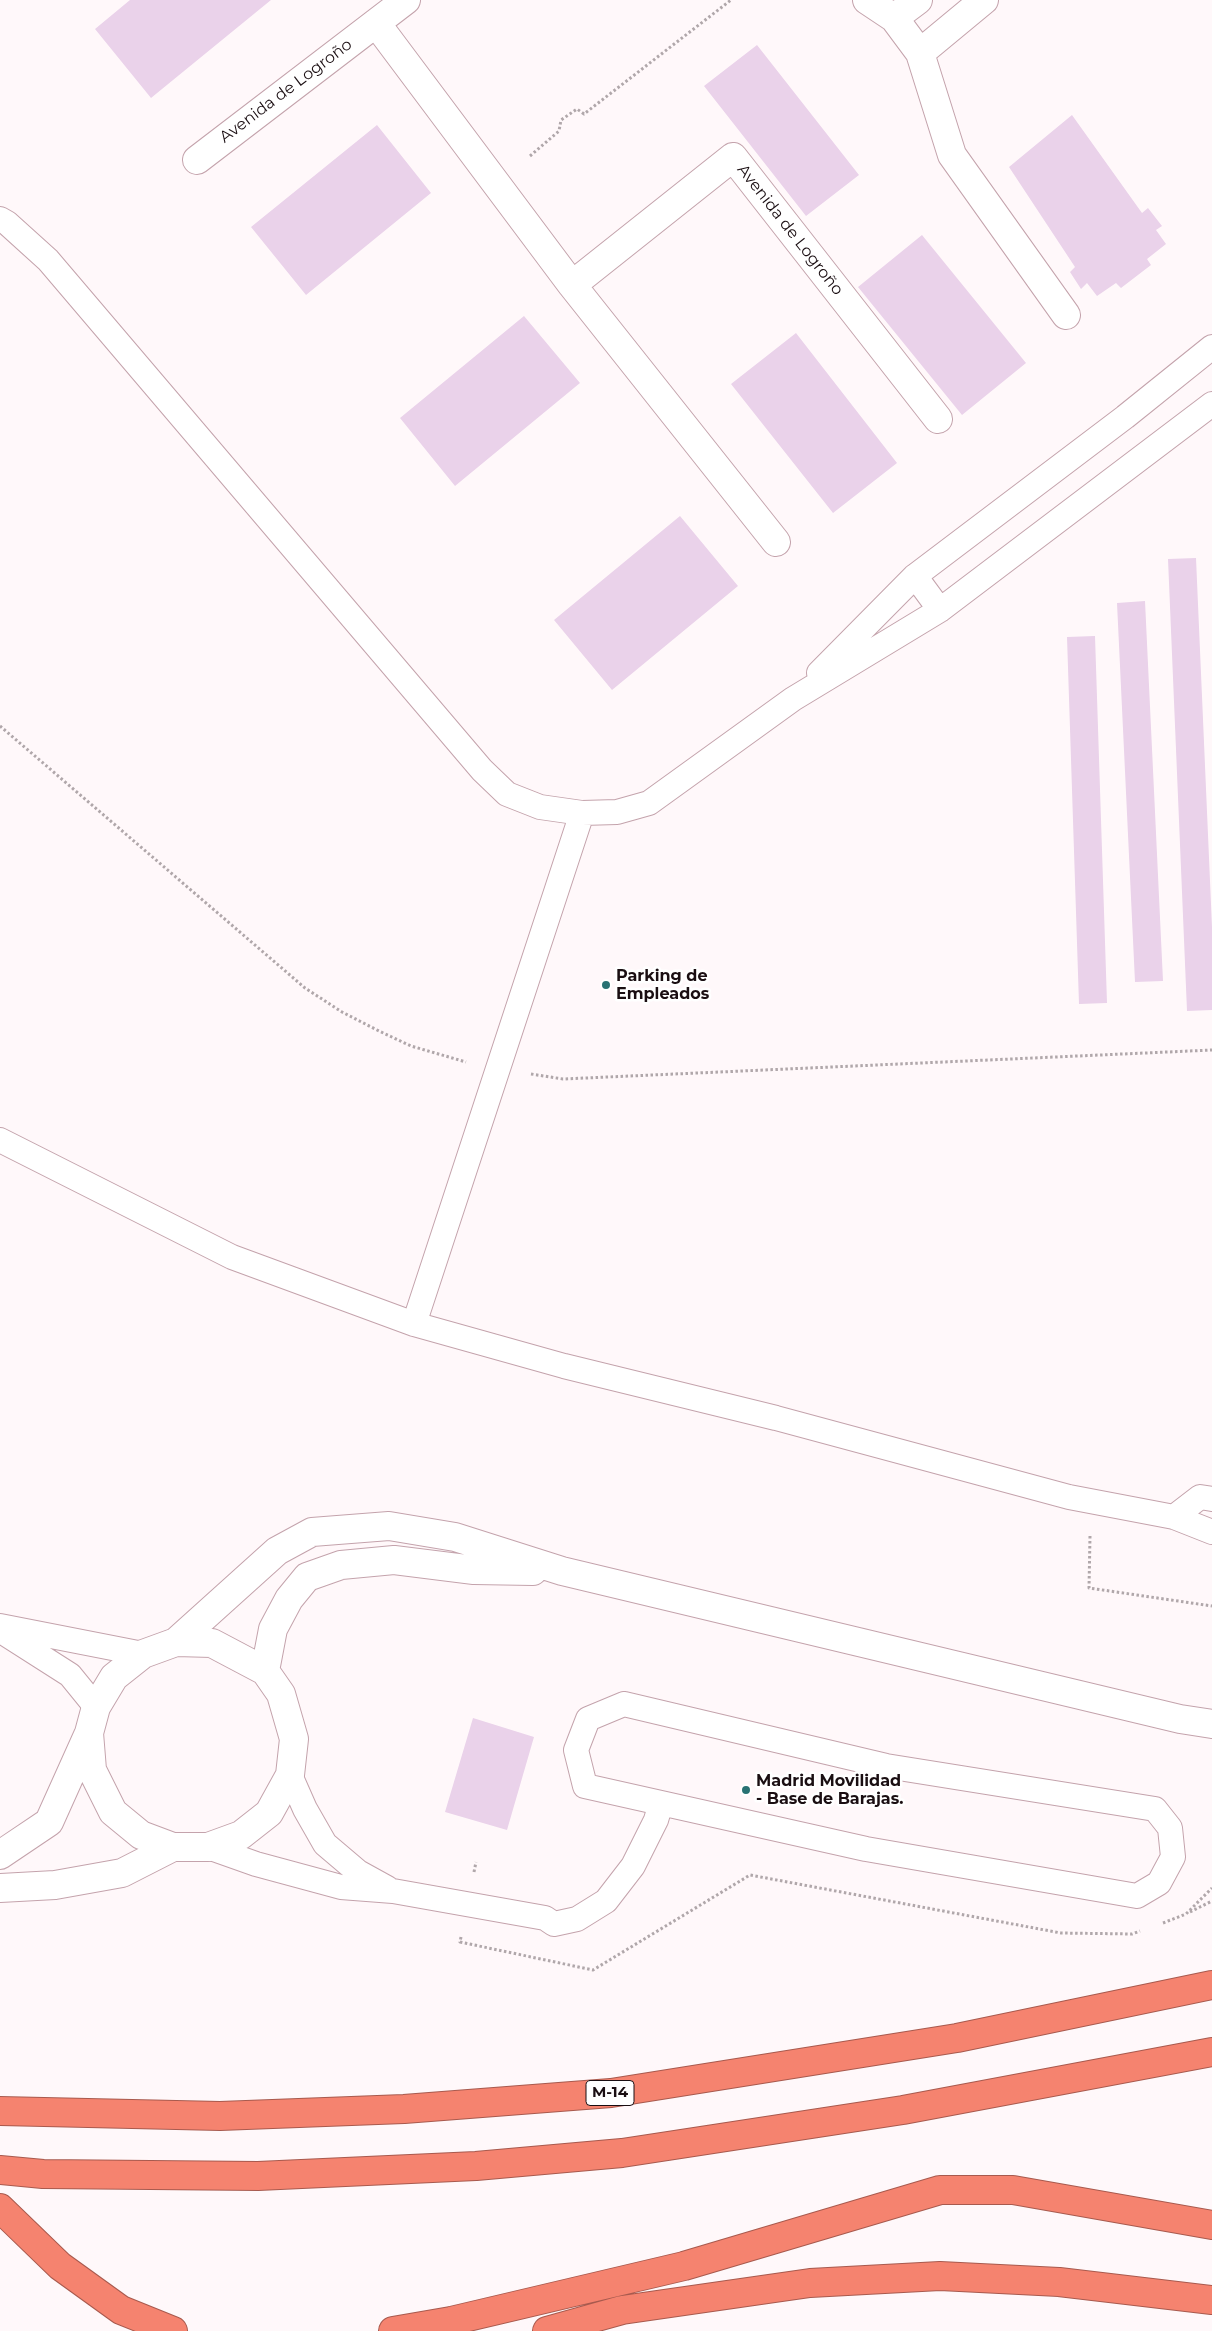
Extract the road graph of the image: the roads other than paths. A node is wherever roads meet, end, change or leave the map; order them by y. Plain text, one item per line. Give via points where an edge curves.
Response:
1 (406, 0) edge
2 (867, 0) edge
3 (918, 0) edge
4 (984, 0) edge
5 (894, 18) junction
6 (376, 23) junction
7 (920, 52) junction
8 (196, 160) dead end
9 (0, 219) edge
10 (572, 285) junction
11 (1066, 315) dead end
12 (1212, 347) edge
13 (1212, 404) edge
14 (938, 419) dead end
15 (776, 542) dead end
16 (914, 576) junction
17 (940, 610) junction
18 (793, 699) junction
19 (582, 813) junction
20 (0, 1140) edge
21 (414, 1324) junction
22 (1206, 1498) edge
23 (1174, 1517) junction
24 (1212, 1532) edge
25 (562, 1571) junction
26 (0, 1626) edge
27 (0, 1630) edge
28 (176, 1642) junction
29 (143, 1654) junction
30 (265, 1671) junction
31 (96, 1707) junction
32 (1212, 1724) edge
33 (89, 1733) junction
34 (290, 1774) junction
35 (662, 1803) junction
36 (173, 1847) junction
37 (208, 1847) junction
38 (0, 1855) edge
39 (0, 1888) edge
40 (393, 1891) junction
41 (1212, 1985) edge
42 (1212, 2052) edge
43 (0, 2112) edge
44 (0, 2170) edge
45 (0, 2208) edge
46 (1212, 2224) edge
47 (1212, 2300) edge
48 (173, 2331) edge
49 (393, 2331) edge
50 (547, 2331) edge

1 - 6 street, Avenida de Logroño
2 - 5 street
3 - 5 street
4 - 7 street
5 - 7 street
6 - 8 street, Avenida de Logroño
6 - 10 street
7 - 11 street via 952,156
9 - 19 lane via 48,260 482,770 507,794 540,807
10 - 14 street, Avenida de Logroño via 733,157
10 - 15 street
12 - 16 lane
13 - 17 lane
16 - 17 lane
16 - 18 lane
17 - 18 lane
18 - 19 lane via 649,803 617,812
19 - 21 lane
20 - 21 lane via 232,1257
21 - 23 lane via 1069,1497
22 - 23 lane
23 - 24 lane
25 - 28 street via 455,1537 388,1526 312,1532 277,1551
25 - 30 street via 474,1570 394,1560 341,1565 307,1576 288,1599 273,1629
25 - 32 street via 1180,1720
26 - 29 lane
27 - 31 lane via 70,1675
28 - 29 street
28 - 30 street via 212,1643
29 - 31 street via 114,1677
30 - 34 street via 281,1694 294,1739
31 - 33 street
33 - 36 street via 92,1770 113,1812 141,1835
33 - 38 street via 49,1822
34 - 37 street via 270,1813 241,1835
34 - 40 lane via 325,1844 358,1872
35 - 35 lane via 866,1849 1137,1896 1159,1883 1173,1857 1170,1828 1156,1809 886,1766 624,1704 588,1719 576,1750 585,1786
35 - 40 lane via 633,1866 606,1902 577,1919 554,1924 545,1918
36 - 37 street
36 - 39 street via 122,1873 55,1885
37 - 40 lane via 341,1887
41 - 43 highway, M-14 via 957,2038 611,2093 404,2109 220,2116
42 - 44 highway via 903,2110 622,2153 476,2166 258,2176 43,2174
45 - 48 highway via 60,2266 121,2310
46 - 49 highway via 1013,2190 940,2190 684,2266 451,2322
47 - 50 highway via 1059,2282 940,2276 810,2283 622,2310

